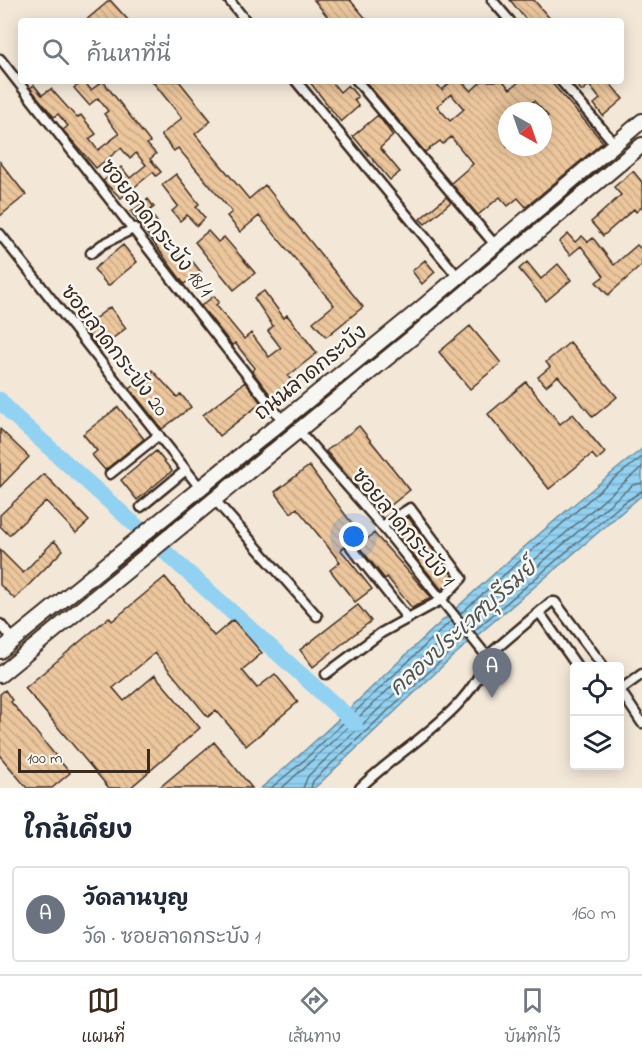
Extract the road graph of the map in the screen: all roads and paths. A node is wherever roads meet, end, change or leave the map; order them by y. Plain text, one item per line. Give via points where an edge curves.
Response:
1 (229, 0) edge
2 (492, 0) edge
3 (244, 18) edge
4 (507, 18) edge
5 (0, 59) edge
6 (18, 82) edge
7 (20, 84) edge
8 (298, 84) edge
9 (360, 84) edge
10 (564, 84) edge
11 (642, 121) edge
12 (615, 144) junction
13 (641, 149) edge
14 (135, 228) junction
15 (0, 234) edge
16 (496, 246) junction
17 (91, 253) dead end
18 (458, 277) junction
19 (284, 421) junction
20 (298, 431) junction
21 (159, 435) junction
22 (186, 470) junction
23 (110, 474) dead end
24 (201, 489) junction
25 (215, 500) junction
26 (141, 507) dead end
27 (382, 526) junction
28 (351, 547) dead end
29 (443, 602) junction
30 (539, 612) junction
31 (317, 616) dead end
32 (408, 619) junction
33 (0, 624) edge
34 (14, 639) junction
35 (0, 651) edge
36 (485, 654) junction
37 (574, 662) edge
38 (600, 662) edge
39 (326, 674) dead end
40 (642, 674) edge
41 (0, 675) edge
42 (624, 687) edge
43 (624, 696) edge
44 (642, 723) edge
45 (360, 788) edge

1 - 3 street
2 - 4 street
5 - 6 street, ซอยลาดกระบัง 18/1
7 - 14 street, ซอยลาดกระบัง 18/1
8 - 18 street
9 - 16 street
10 - 12 street
11 - 12 main road, ถนนลาดกระบัง
12 - 16 main road, ถนนลาดกระบัง
13 - 20 main road, ถนนลาดกระบัง
14 - 17 street
14 - 19 street, ซอยลาดกระบัง 18/1
15 - 21 street, ซอยลาดกระบัง 20
16 - 18 main road, ถนนลาดกระบัง
18 - 19 main road, ถนนลาดกระบัง
19 - 24 main road, ถนนลาดกระบัง
20 - 25 main road, ถนนลาดกระบัง
20 - 27 street, ซอยลาดกระบัง 1
21 - 22 street, ซอยลาดกระบัง 20
21 - 23 street
22 - 24 street, ซอยลาดกระบัง 20
22 - 26 street
24 - 34 main road, ถนนลาดกระบัง
25 - 31 street
25 - 41 main road, ถนนลาดกระบัง
27 - 29 street, ซอยลาดกระบัง 1
27 - 29 street via 410,508 461,575
28 - 32 street
29 - 32 street
29 - 36 street, ซอยลาดกระบัง 1
30 - 36 street
30 - 37 street
30 - 38 street via 551,602 558,603
32 - 39 street via 381,633
33 - 34 street
34 - 35 main road, ถนนลาดกระบัง
36 - 45 street via 482,673 467,696
40 - 42 street
43 - 44 street

